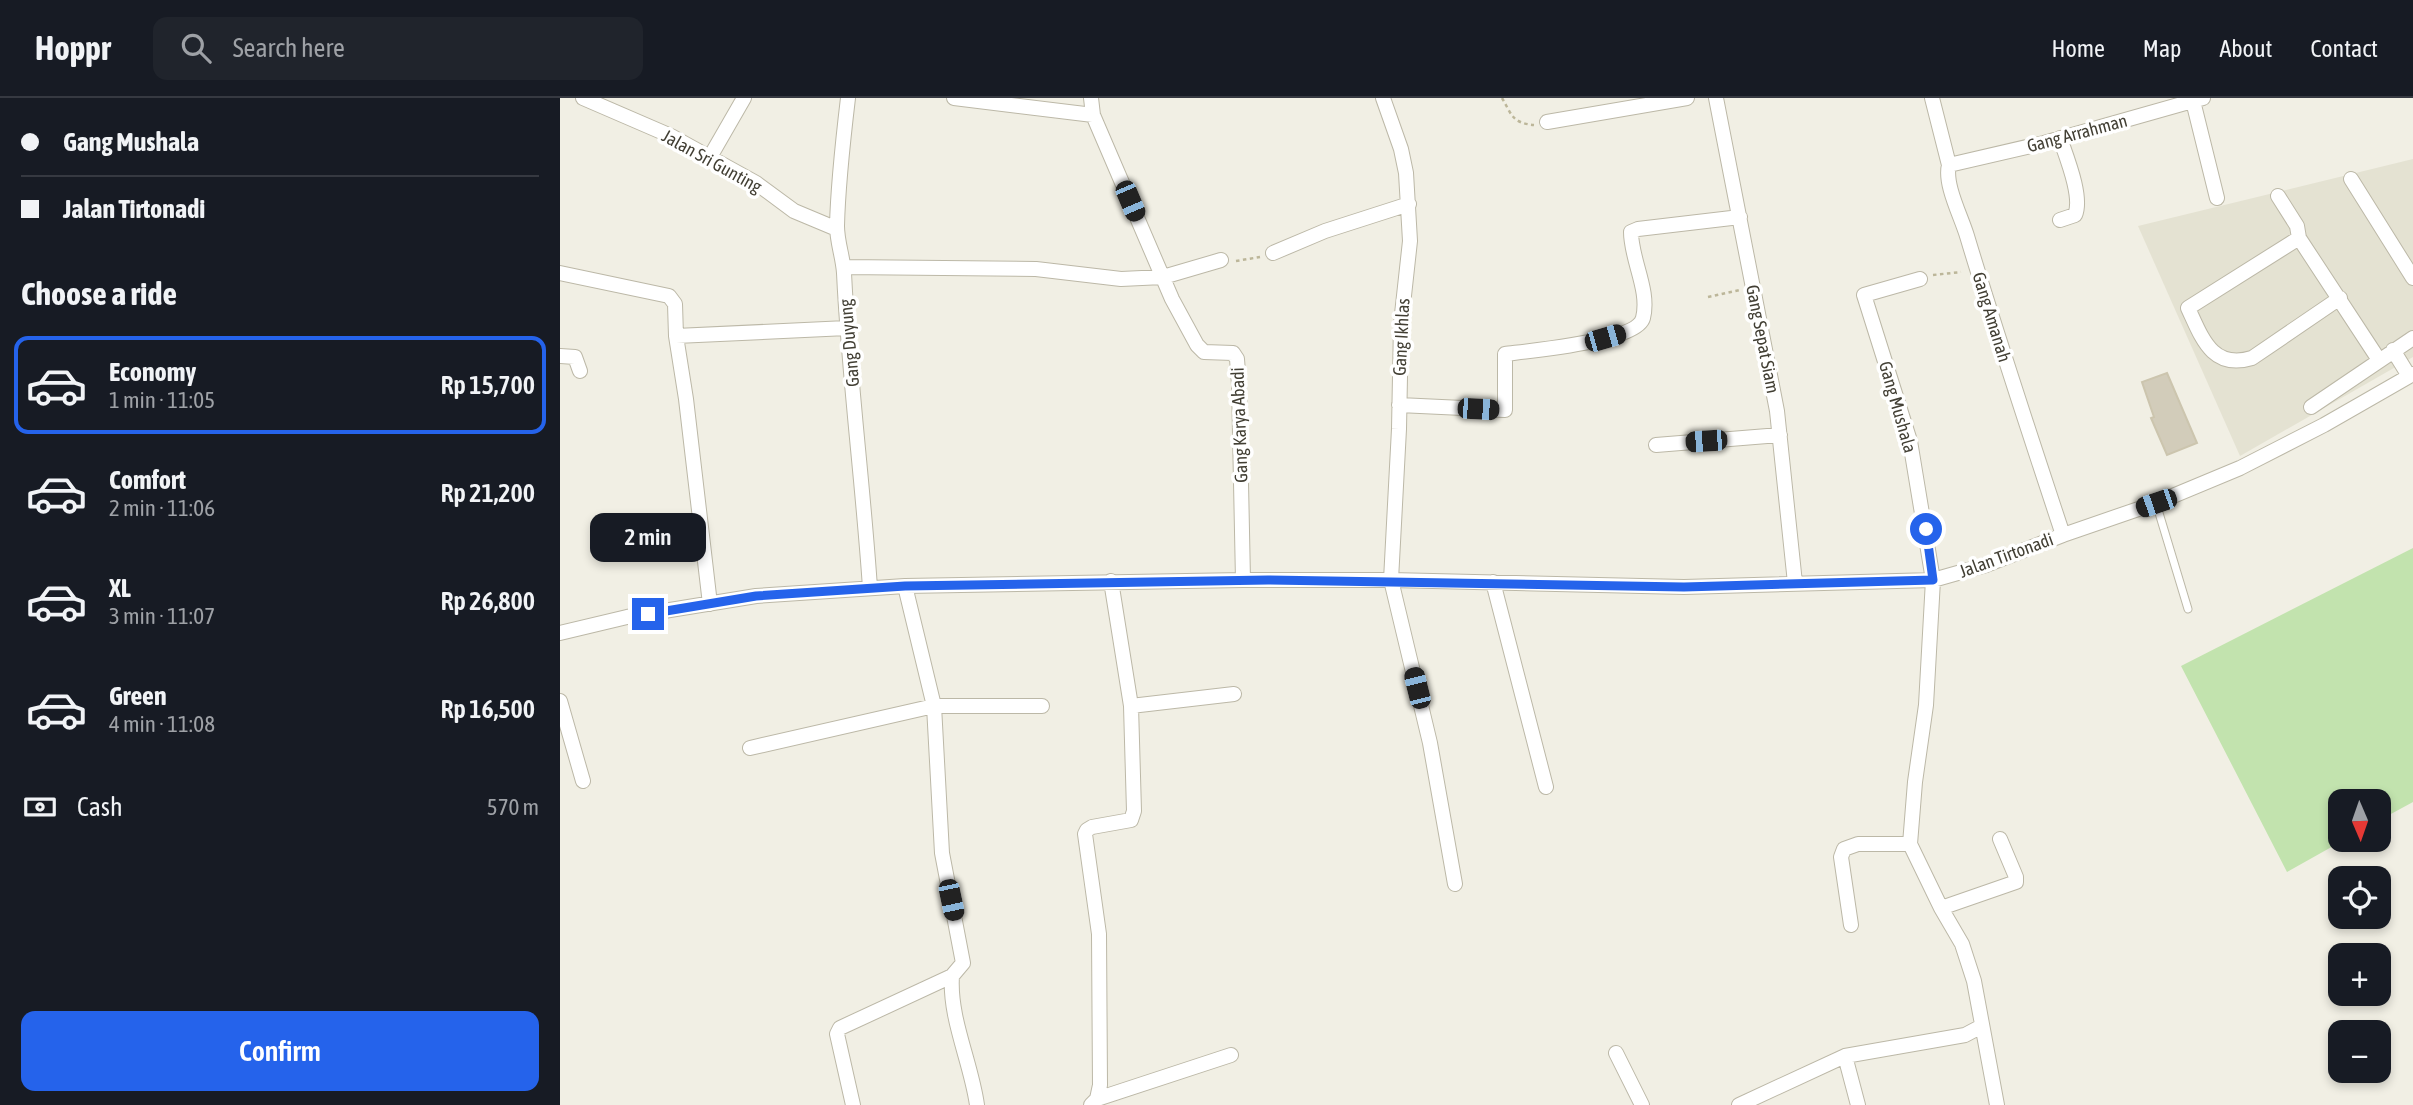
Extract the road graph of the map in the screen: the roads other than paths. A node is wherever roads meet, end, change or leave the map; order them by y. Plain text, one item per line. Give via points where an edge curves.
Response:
1 (583, 98) edge
2 (744, 98) edge
3 (848, 98) edge
4 (954, 98) edge
5 (1091, 98) edge
6 (1383, 98) edge
7 (1687, 98) edge
8 (1716, 98) edge
9 (1932, 98) edge
10 (2198, 99) edge
11 (1030, 102) edge
12 (1606, 105) edge
13 (1093, 115) junction
14 (1547, 122) road end
15 (2060, 138) junction
16 (709, 157) junction
17 (1949, 165) junction
18 (2351, 179) dead end
19 (2278, 195) dead end
20 (2217, 198) dead end
21 (1409, 204) junction
22 (1740, 217) junction
23 (2060, 220) dead end
24 (837, 229) junction
25 (2299, 238) junction
26 (1273, 253) road end
27 (2408, 258) edge
28 (1221, 260) road end
29 (844, 267) junction
30 (560, 272) edge
31 (1163, 277) junction
32 (2413, 278) edge
33 (1920, 279) road end
34 (2340, 298) junction
35 (847, 328) junction
36 (676, 336) junction
37 (2413, 338) edge
38 (2393, 350) junction
39 (560, 356) edge
40 (2379, 360) junction
41 (580, 371) dead end
42 (2411, 375) edge
43 (1399, 405) junction
44 (2311, 407) dead end
45 (1780, 435) junction
46 (1657, 444) dead end
47 (2156, 503) junction
48 (2063, 535) junction
49 (1243, 580) junction
50 (1391, 580) junction
51 (1933, 580) junction
52 (1111, 581) junction
53 (1493, 582) junction
54 (1795, 583) junction
55 (905, 586) junction
56 (870, 587) junction
57 (710, 604) junction
58 (2188, 609) dead end
59 (560, 633) edge
60 (1234, 694) dead end
61 (560, 701) edge
62 (934, 706) junction
63 (1042, 706) dead end
64 (1131, 706) junction
65 (750, 748) dead end
66 (583, 781) dead end
67 (1546, 787) dead end
68 (2000, 839) dead end
69 (1910, 844) junction
70 (1455, 884) dead end
71 (1941, 908) junction
72 (1851, 925) dead end
73 (952, 976) junction
74 (1982, 1026) junction
75 (1616, 1053) dead end
76 (1231, 1055) dead end
77 (1845, 1056) junction
78 (1094, 1102) edge
79 (853, 1105) edge
80 (977, 1105) edge
81 (1642, 1105) edge
82 (1739, 1105) edge
83 (1858, 1105) edge
84 (1997, 1105) edge

1 - 16 street, Jalan Sri Gunting
2 - 16 street
3 - 24 street, Gang Duyung
4 - 11 street
5 - 13 street, Gang Karya Abadi
6 - 21 street, Gang Ikhlas via 1401,149
7 - 12 street
8 - 22 street, Gang Sepat Siam
9 - 17 street, Gang Amanah
10 - 15 street, Gang Arrahman
10 - 20 street
11 - 13 street
12 - 14 street
13 - 31 street, Gang Karya Abadi
15 - 17 street, Gang Arrahman
15 - 23 street via 2074,177 2077,210
16 - 24 street, Jalan Sri Gunting via 794,211
17 - 48 street, Gang Amanah via 1948,182
18 - 27 street
19 - 25 street
21 - 26 street
21 - 43 street, Gang Ikhlas
22 - 43 street via 1631,232 1643,290 1641,324 1605,338 1504,354 1505,410
22 - 45 street, Gang Sepat Siam
24 - 29 street, Gang Duyung
25 - 34 street
25 - 34 street via 2188,308 2202,336 2224,360 2239,362 2252,358
27 - 32 street
28 - 31 street
29 - 31 street via 1037,269 1121,279
29 - 35 street, Gang Duyung
30 - 36 street via 669,296 675,304
31 - 49 street, Gang Karya Abadi via 1197,345 1205,352 1233,354 1237,359
33 - 51 street, Gang Mushala via 1864,295 1910,441
34 - 40 street
35 - 36 street
35 - 56 street, Gang Duyung
36 - 57 street
37 - 38 street
38 - 40 street
38 - 42 street
39 - 41 street via 575,357
40 - 44 street
42 - 47 street, Jalan Tirtonadi via 2240,468
43 - 50 street, Gang Ikhlas
45 - 46 street
45 - 54 street, Gang Sepat Siam
47 - 48 street, Jalan Tirtonadi
47 - 58 lane
48 - 51 street, Jalan Tirtonadi
49 - 50 street, Jalan Tirtonadi
49 - 52 street, Jalan Tirtonadi
50 - 53 street, Jalan Tirtonadi
50 - 70 street, Gang Ikhlas via 1430,743
51 - 54 street, Jalan Tirtonadi
51 - 69 street via 1926,705
52 - 55 street, Jalan Tirtonadi
52 - 64 street
53 - 54 street, Jalan Tirtonadi via 1684,587
53 - 67 street
55 - 56 street, Jalan Tirtonadi
55 - 62 street
56 - 57 street, Jalan Tirtonadi
57 - 59 street, Jalan Tirtonadi
60 - 64 street
61 - 66 street
62 - 63 street
62 - 65 street
62 - 73 street via 942,853 963,952 963,963
64 - 78 street via 1133,816 1092,827 1085,834 1099,934 1101,1071
68 - 71 street via 2016,882
69 - 71 street
69 - 72 street via 1858,844 1844,849 1841,857
71 - 74 street via 1962,944
73 - 79 street via 840,1028 837,1034
73 - 80 street via 953,1007
74 - 77 street via 1965,1035
74 - 84 street
75 - 81 street
76 - 78 street
77 - 82 street
77 - 83 street

